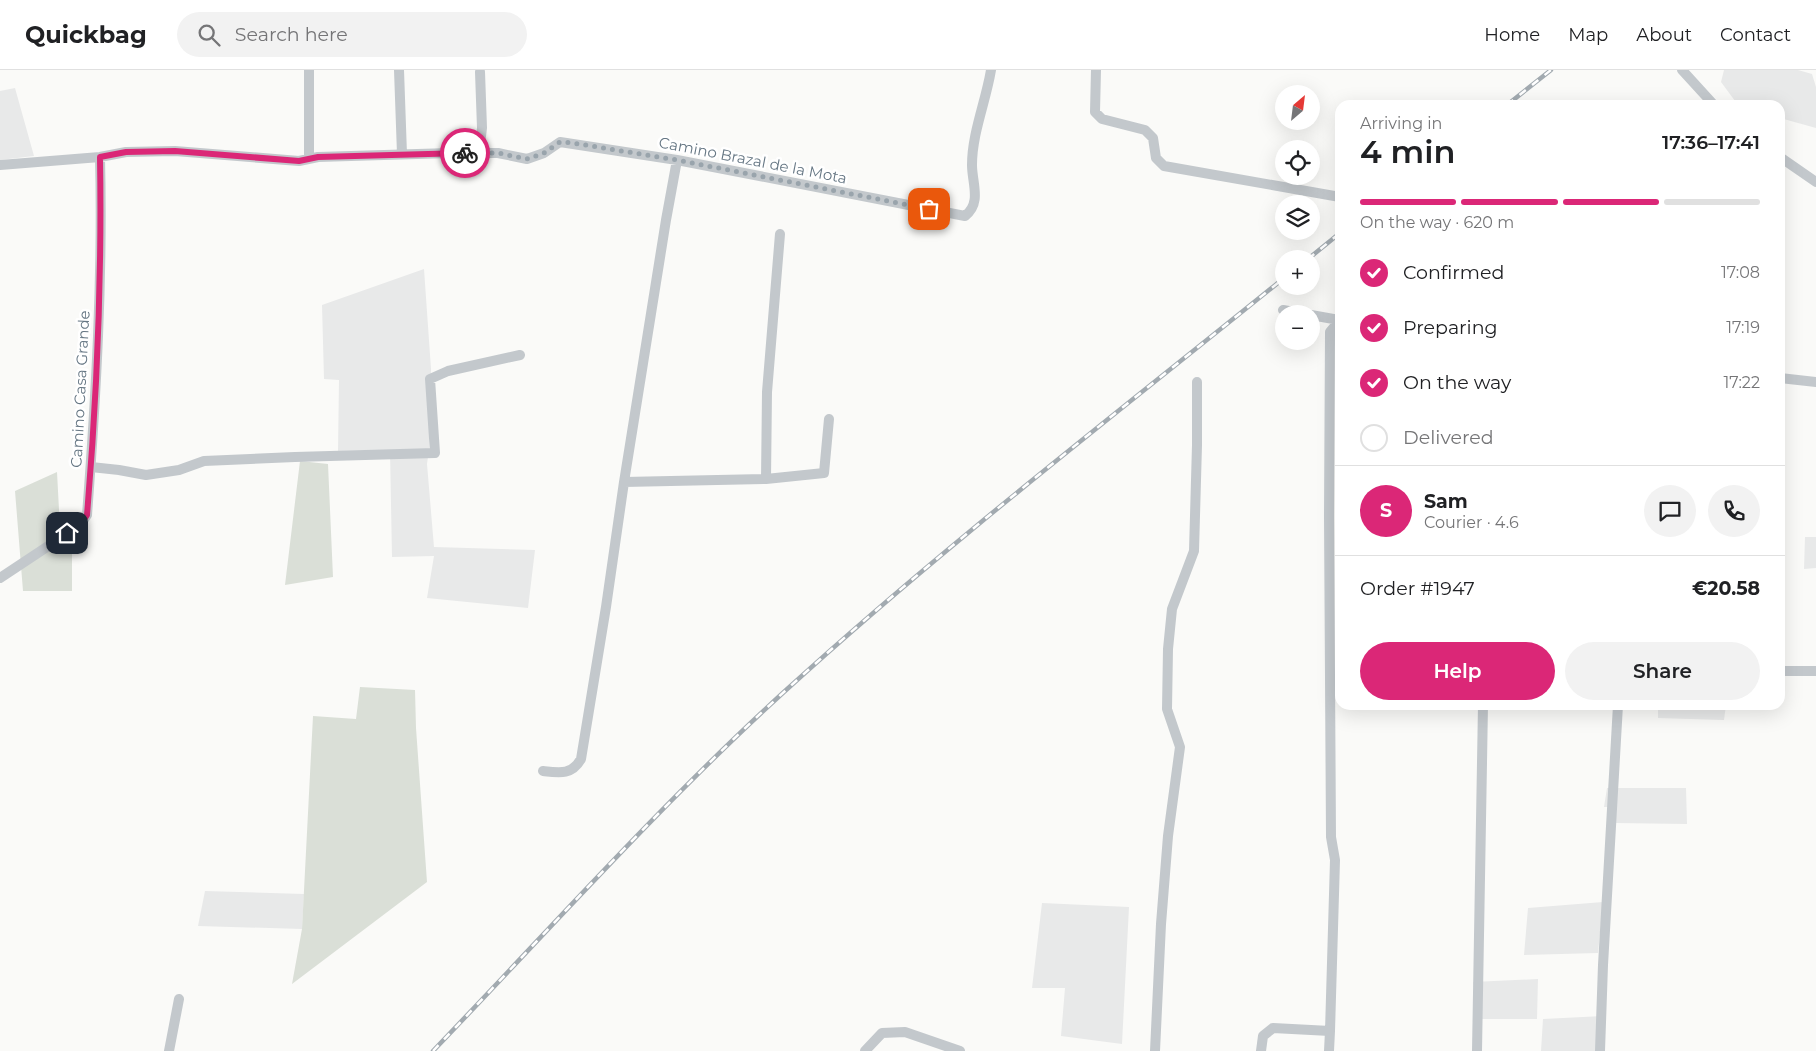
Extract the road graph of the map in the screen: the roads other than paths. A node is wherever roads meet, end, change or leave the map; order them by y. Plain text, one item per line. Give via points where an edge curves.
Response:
1 (309, 70) edge
2 (399, 70) edge
3 (991, 70) edge
4 (1096, 70) edge
5 (1682, 70) edge
6 (480, 72) dead end
7 (1709, 100) edge
8 (479, 153) junction
9 (402, 154) junction
10 (100, 157) junction
11 (309, 159) junction
12 (677, 160) junction
13 (1785, 160) edge
14 (0, 165) edge
15 (1816, 182) edge
16 (1335, 196) edge
17 (780, 234) dead end
18 (1320, 317) edge
19 (1335, 319) edge
20 (1335, 326) edge
21 (520, 356) dead end
22 (1785, 379) edge
23 (1197, 382) dead end
24 (1816, 382) edge
25 (828, 419) dead end
26 (91, 467) junction
27 (766, 479) junction
28 (624, 482) junction
29 (0, 578) edge
30 (1785, 671) edge
31 (1816, 671) edge
32 (1483, 710) edge
33 (1618, 710) edge
34 (543, 771) dead end
35 (180, 999) dead end
36 (1330, 1031) junction
37 (169, 1051) edge
38 (865, 1051) edge
39 (960, 1051) edge
40 (1155, 1051) edge
41 (1261, 1051) edge
42 (1329, 1051) edge
43 (1477, 1051) edge
44 (1600, 1051) edge

1 - 11 street
2 - 9 street
3 - 12 street, Camino Brazal de la Mota via 972,165 975,200 972,210 965,216
4 - 16 street via 1095,112 1102,119 1145,130 1153,138 1156,158 1164,166
5 - 7 street
6 - 8 street via 482,128
8 - 9 street, Camino Brazal de la Mota
8 - 12 street, Camino Brazal de la Mota via 527,159 560,142
9 - 11 street, Camino Brazal de la Mota
10 - 11 street, Camino Brazal de la Mota via 126,152 175,151 299,161
10 - 14 street, Camino Brazal de la Mota
10 - 26 street, Camino Casa Grande via 99,312
12 - 28 street
13 - 15 street
17 - 27 street via 767,392
18 - 19 street
20 - 36 street via 1330,332 1330,818 1335,860
21 - 26 street via 448,371 430,379 435,453 204,461 179,470 146,475
22 - 24 street
23 - 40 street via 1194,551 1172,609 1168,649 1167,709 1180,748 1168,836
25 - 27 street via 824,472
26 - 29 street, Camino Casa Grande via 87,515 80,525
27 - 28 street
28 - 34 street via 581,759 571,771
30 - 31 street
32 - 43 street
33 - 44 street
35 - 37 street
36 - 41 street via 1273,1028 1263,1036
36 - 42 street
38 - 39 street via 882,1033 905,1032

